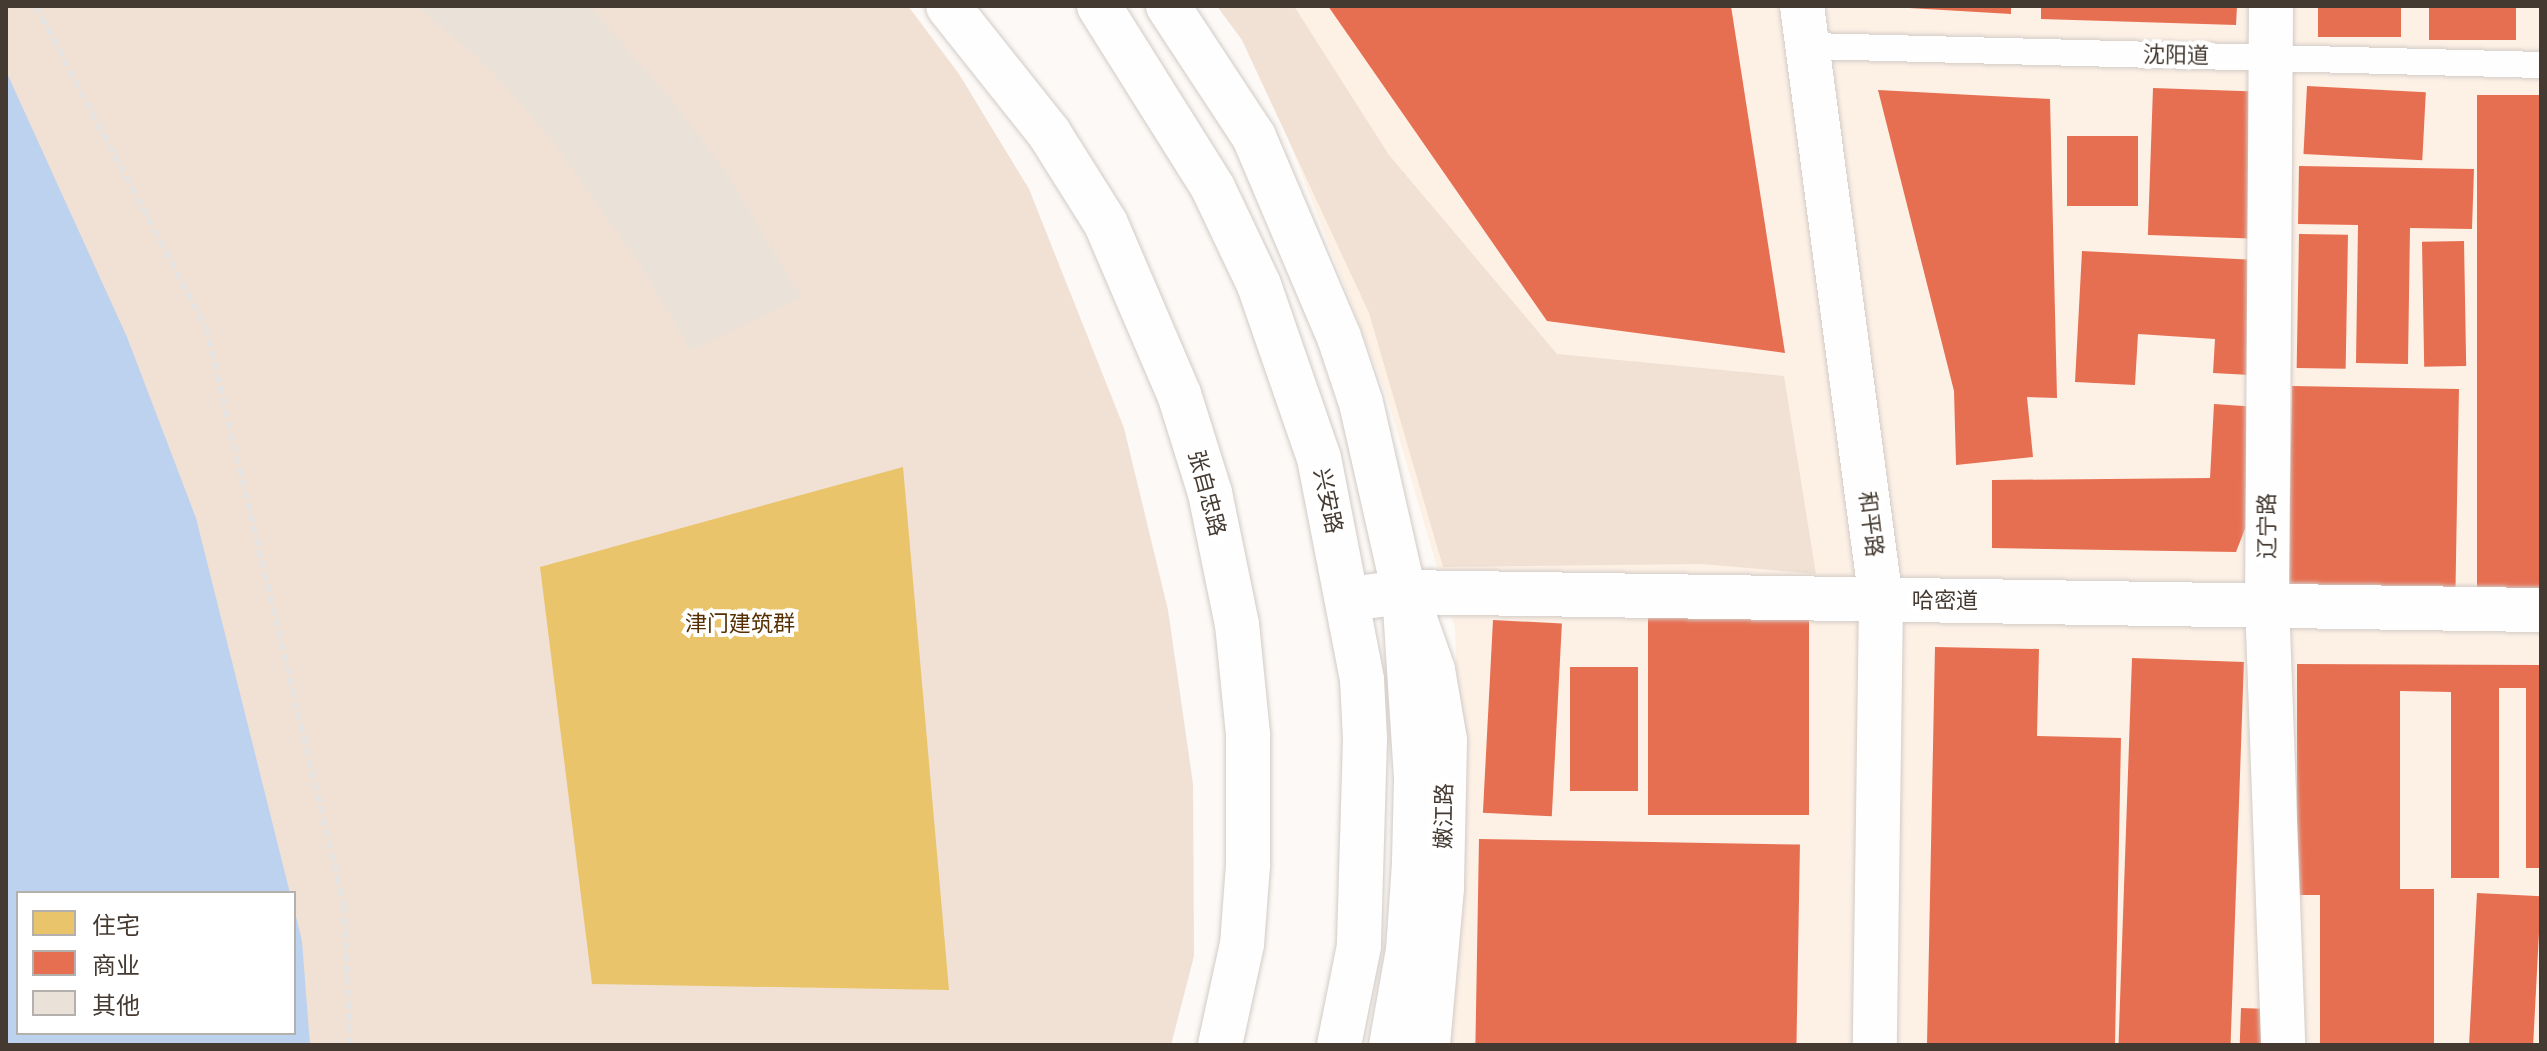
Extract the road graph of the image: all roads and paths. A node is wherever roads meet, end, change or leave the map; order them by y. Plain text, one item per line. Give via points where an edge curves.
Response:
1 (36, 6) edge
2 (948, 6) edge
3 (1099, 6) edge
4 (1168, 6) edge
5 (2271, 6) edge
6 (1806, 26) edge
7 (2268, 58) junction
8 (2541, 65) edge
9 (1404, 592) junction
10 (1349, 599) junction
11 (1881, 601) junction
12 (2267, 602) junction
13 (2541, 610) edge
14 (350, 1045) edge
15 (1220, 1045) edge
16 (1339, 1045) edge
17 (1391, 1045) edge
18 (1428, 1045) edge
19 (1875, 1045) edge
20 (2283, 1045) edge

1 - 14 path via 206,327 344,905
2 - 15 street, 张自忠路 via 1049,133 1106,224 1179,394 1210,493 1237,624 1248,735 1242,944
3 - 10 street, 兴安路 via 1165,104 1259,285 1319,458
4 - 9 street via 1254,137 1327,308 1361,403
5 - 7 street, 辽宁路
6 - 7 lane, 沈阳道
6 - 11 street, 和平路
7 - 8 lane, 沈阳道
7 - 12 street, 辽宁路
9 - 10 street, 哈密道
9 - 11 street, 哈密道
9 - 17 street via 1416,779 1414,863 1408,950
9 - 18 street, 嫩江路 via 1433,670 1445,740 1442,888
10 - 16 street, 兴安路 via 1362,680 1366,792 1359,946
11 - 12 street, 哈密道
11 - 19 street, 和平路
12 - 13 street, 哈密道
12 - 20 street, 辽宁路

